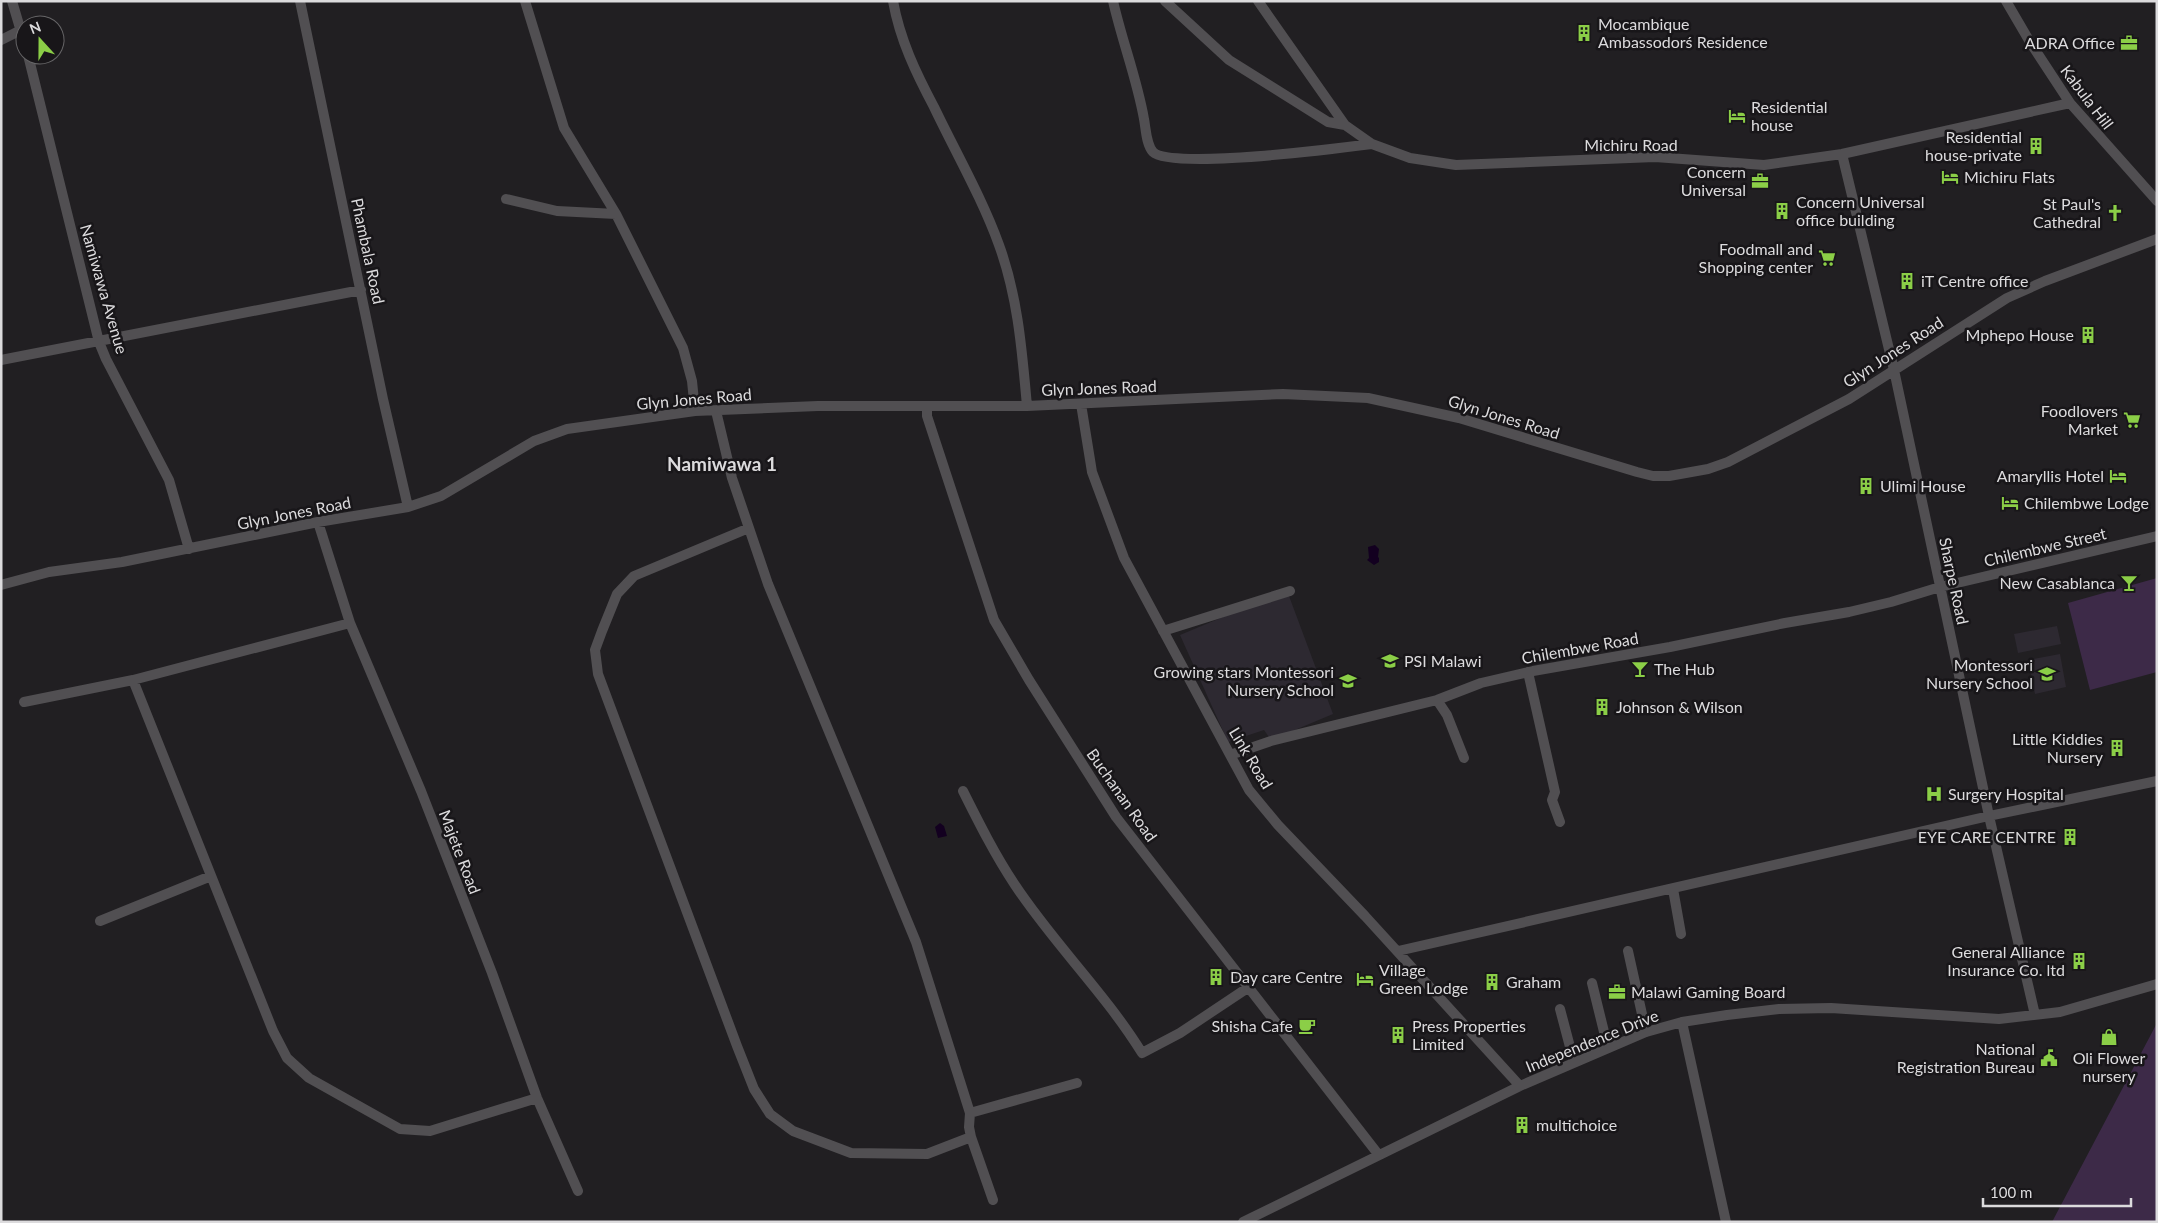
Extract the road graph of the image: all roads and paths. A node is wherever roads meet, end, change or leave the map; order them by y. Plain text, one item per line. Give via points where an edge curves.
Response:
1 (12, 1) edge
2 (300, 1) edge
3 (525, 1) edge
4 (893, 1) edge
5 (1114, 1) edge
6 (1164, 1) edge
7 (1258, 1) edge
8 (2006, 1) edge
9 (16, 15) edge
10 (15, 33) edge
11 (1, 40) edge
12 (30, 65) edge
13 (2070, 103) junction
14 (1345, 125) junction
15 (1372, 144) junction
16 (1842, 154) junction
17 (506, 199) dead end
18 (2157, 201) edge
19 (616, 214) junction
20 (2157, 239) edge
21 (361, 290) junction
22 (99, 342) junction
23 (1, 360) edge
24 (1894, 370) junction
25 (1081, 404) junction
26 (927, 406) junction
27 (1027, 406) junction
28 (716, 410) junction
29 (695, 411) junction
30 (408, 507) junction
31 (318, 522) junction
32 (748, 528) junction
33 (2157, 536) edge
34 (188, 549) junction
35 (1, 585) edge
36 (1940, 587) junction
37 (1290, 591) dead end
38 (350, 623) junction
39 (1163, 631) junction
40 (1528, 672) junction
41 (133, 680) junction
42 (1437, 700) junction
43 (24, 702) dead end
44 (1230, 755) junction
45 (1464, 758) dead end
46 (2157, 781) edge
47 (962, 791) dead end
48 (1989, 816) junction
49 (1560, 822) dead end
50 (211, 876) junction
51 (1673, 889) junction
52 (100, 921) dead end
53 (1681, 934) dead end
54 (1398, 951) junction
55 (1628, 951) dead end
56 (1592, 983) dead end
57 (2157, 984) edge
58 (1249, 987) junction
59 (1560, 1010) dead end
60 (2035, 1015) junction
61 (1682, 1022) junction
62 (1646, 1032) junction
63 (1608, 1048) junction
64 (1574, 1062) junction
65 (1077, 1083) dead end
66 (1520, 1086) junction
67 (537, 1098) junction
68 (970, 1114) junction
69 (971, 1137) junction
70 (1378, 1154) junction
71 (578, 1191) dead end
72 (993, 1200) dead end
73 (1249, 1221) edge
74 (1726, 1222) edge

1 - 9 street
2 - 21 street, Phambala Road
3 - 19 street via 564,128
4 - 27 street via 896,22 912,64 999,244 1019,324
5 - 15 street via 1149,144 1154,152 1164,156 1215,159
6 - 14 street via 1229,60 1328,122
7 - 14 street, Michiru Road
8 - 13 street, Kabula Hill
10 - 11 street
12 - 22 street, Namiwawa Avenue
13 - 16 street, Michiru Road
13 - 18 street, Kabula Hill
14 - 15 street, Michiru Road
15 - 16 street, Michiru Road via 1410,158 1456,165 1655,157 1756,165
16 - 24 street, Sharpe Road
17 - 19 street via 557,211
19 - 29 street via 683,348 692,381
20 - 24 street, Glyn Jones Road via 2025,289 1981,312
21 - 22 street
21 - 30 street, Phambala Road
22 - 23 street
22 - 34 street, Namiwawa Avenue via 169,480
24 - 25 street, Glyn Jones Road via 1849,399 1728,462 1669,476 1653,476 1459,418 1368,398 1283,394
24 - 36 street, Sharpe Road
25 - 27 street, Glyn Jones Road
25 - 39 street, Link Road via 1092,472 1104,509 1124,558
26 - 27 street, Glyn Jones Road
26 - 28 street, Glyn Jones Road
26 - 58 street, Buchanan Road via 927,416 994,620 1116,817
28 - 29 street, Glyn Jones Road
28 - 32 street
29 - 30 street, Glyn Jones Road via 567,429 534,440 441,496
30 - 31 street, Glyn Jones Road
31 - 34 street, Glyn Jones Road
31 - 38 street, Majete Road
32 - 68 street via 768,584 916,942
32 - 69 street via 634,576 617,594 595,650 601,684 737,1046 754,1089 770,1114 794,1131 851,1153 927,1154
33 - 36 street, Chilembwe Street
34 - 35 street, Glyn Jones Road via 49,572
36 - 40 street, Chilembwe Road via 1849,612
36 - 48 street, Sharpe Road
37 - 39 street
38 - 41 street
38 - 67 street, Majete Road via 428,810
39 - 44 street, Link Road
40 - 42 street, Chilembwe Road via 1481,683
40 - 49 street via 1555,792 1552,800
41 - 43 street
41 - 50 street
42 - 44 street, Chilembwe Road via 1271,741
42 - 45 street
44 - 54 street, Link Road via 1249,790 1278,825
46 - 48 street
47 - 58 street via 1015,885 1124,1024 1142,1053 1180,1033
48 - 51 street
48 - 60 street, Sharpe Road
50 - 52 street
50 - 67 street via 273,1031 287,1058 309,1078 400,1129 430,1132
51 - 53 street
51 - 54 street
54 - 66 street, Link Road
55 - 62 street
56 - 63 street
57 - 60 street, Independence Drive via 2074,1008
58 - 70 street, Buchanan Road
59 - 64 street
60 - 61 street, Independence Drive via 1999,1019 1831,1008 1779,1009
61 - 62 street, Independence Drive
61 - 74 street
62 - 63 street, Independence Drive
63 - 64 street, Independence Drive
64 - 66 street, Independence Drive
65 - 68 street
66 - 70 street, Independence Drive
67 - 71 street, Majete Road
68 - 69 street
69 - 72 street
70 - 73 street, Independence Drive

